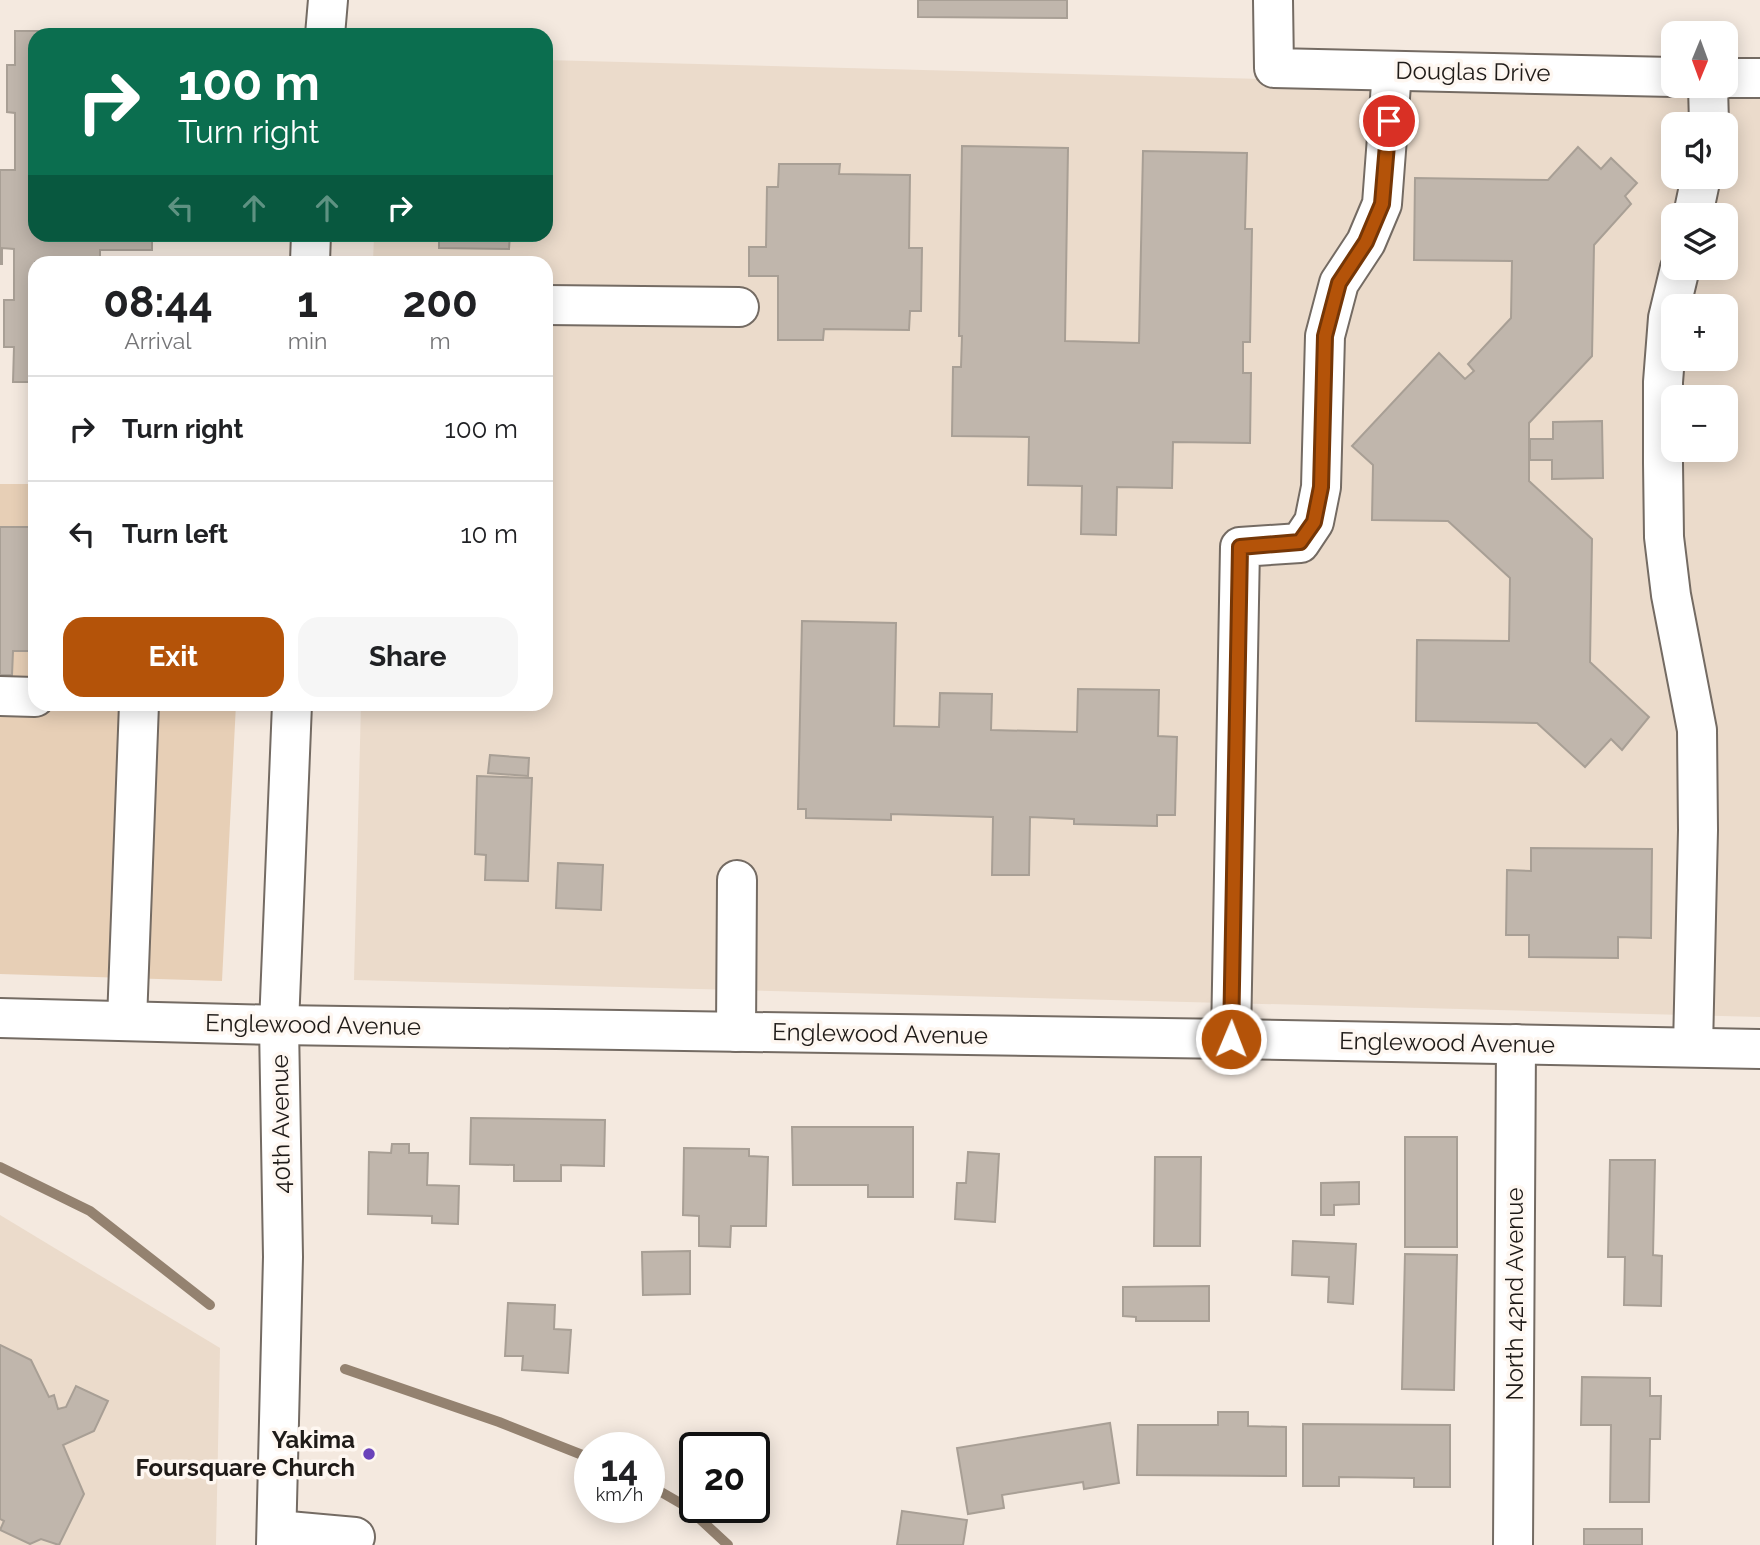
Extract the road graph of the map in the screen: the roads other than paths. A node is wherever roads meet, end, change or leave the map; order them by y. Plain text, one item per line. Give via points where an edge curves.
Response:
1 (328, 0) edge
2 (1273, 0) edge
3 (326, 28) edge
4 (1392, 71) junction
5 (1661, 76) edge
6 (1738, 78) edge
7 (1760, 78) edge
8 (1677, 280) edge
9 (553, 305) edge
10 (739, 307) dead end
11 (0, 696) edge
12 (28, 697) edge
13 (139, 711) edge
14 (292, 711) edge
15 (737, 880) dead end
16 (0, 1018) edge
17 (127, 1021) junction
18 (279, 1025) junction
19 (736, 1032) junction
20 (1231, 1039) junction
21 (1517, 1044) junction
22 (1693, 1047) junction
23 (1760, 1049) edge
24 (355, 1537) dead end
25 (277, 1538) edge
26 (1513, 1545) edge

1 - 3 street
2 - 4 street, Douglas Drive via 1274,68
4 - 5 street, Douglas Drive
4 - 20 street via 1382,204 1366,242 1339,283 1325,336 1321,487 1314,522 1300,542 1240,547
6 - 7 street
8 - 22 street via 1668,318 1663,382 1664,537 1697,730
9 - 10 street
11 - 12 street
13 - 17 street
14 - 18 street, 40th Avenue
15 - 19 street
16 - 17 street, Englewood Avenue
17 - 18 street, Englewood Avenue
18 - 19 street, Englewood Avenue
18 - 25 street, 40th Avenue via 283,1257
19 - 20 street, Englewood Avenue
20 - 21 street, Englewood Avenue
21 - 22 street, Englewood Avenue
21 - 26 street, North 42nd Avenue
22 - 23 street, Englewood Avenue
24 - 25 street

